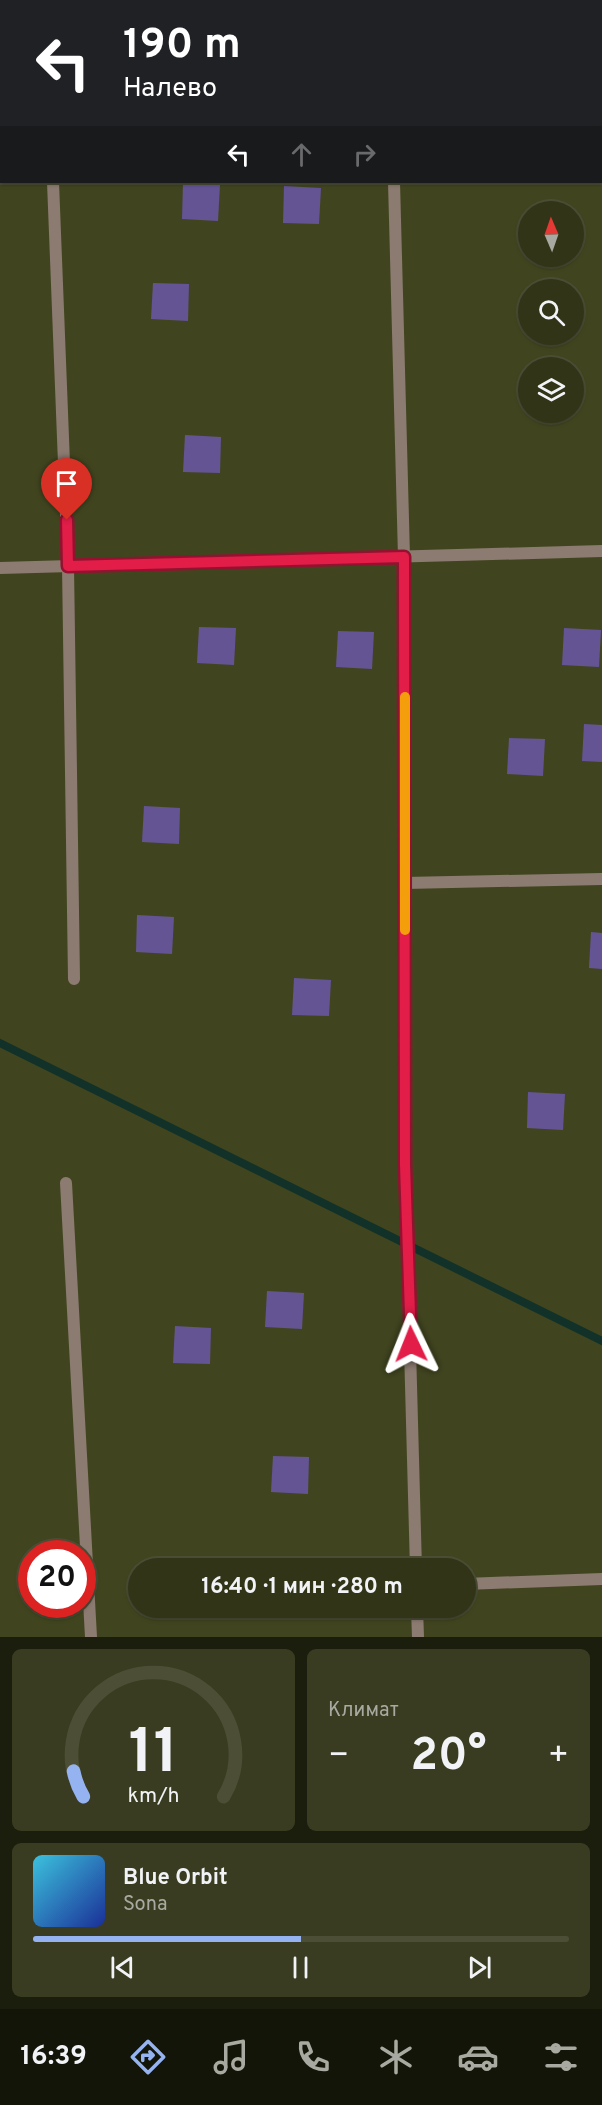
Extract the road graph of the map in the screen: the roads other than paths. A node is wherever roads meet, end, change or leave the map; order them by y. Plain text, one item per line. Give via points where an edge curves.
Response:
1 (53, 183) edge
2 (394, 183) edge
3 (602, 551) edge
4 (404, 557) junction
5 (68, 566) junction
6 (0, 568) edge
7 (602, 879) edge
8 (405, 883) junction
9 (74, 979) dead end
10 (66, 1183) dead end
11 (416, 1558) edge
12 (602, 1580) edge
13 (476, 1584) edge
14 (417, 1618) edge
15 (91, 1637) edge
16 (418, 1637) edge

1 - 5 lane
2 - 4 lane
3 - 4 lane
4 - 5 lane
4 - 8 lane
5 - 6 lane
5 - 9 lane
7 - 8 lane
8 - 11 lane via 405,1165
10 - 15 lane
12 - 13 lane
14 - 16 lane

